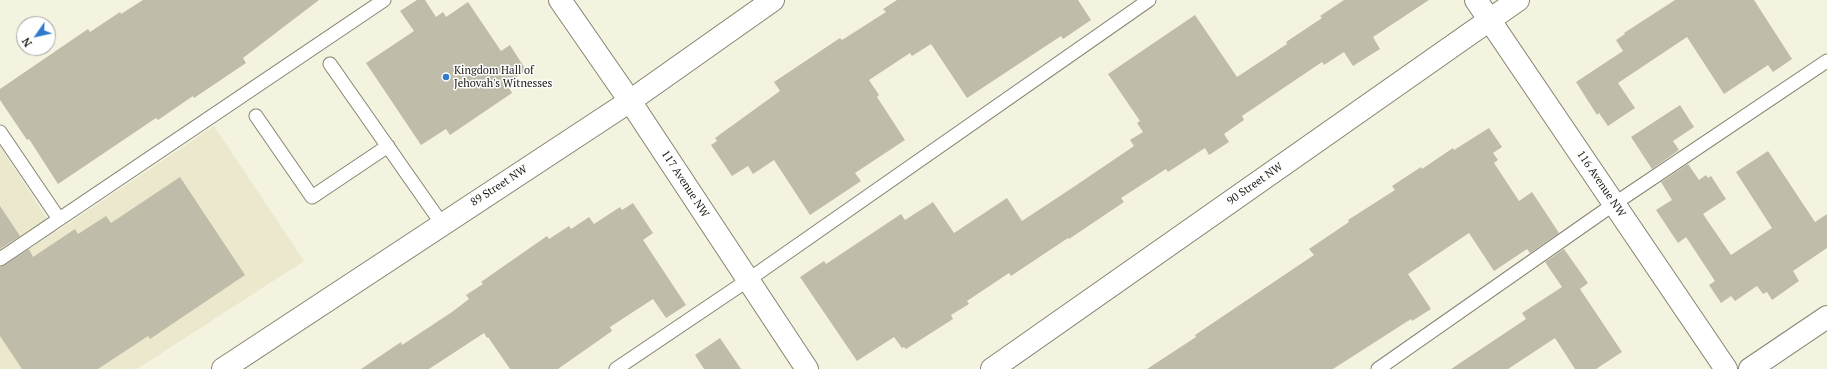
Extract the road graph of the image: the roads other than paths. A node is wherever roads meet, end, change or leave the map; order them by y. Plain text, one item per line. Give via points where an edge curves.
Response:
1 (384, 0) edge
2 (560, 0) edge
3 (773, 0) edge
4 (1149, 0) edge
5 (1476, 0) edge
6 (1518, 0) edge
7 (1489, 19) junction
8 (1827, 61) edge
9 (330, 64) dead end
10 (630, 101) junction
11 (256, 116) dead end
12 (0, 132) edge
13 (388, 146) junction
14 (1614, 204) junction
15 (59, 219) junction
16 (442, 224) junction
17 (0, 259) edge
18 (748, 280) junction
19 (1827, 317) edge
20 (223, 369) edge
21 (616, 369) edge
22 (807, 369) edge
23 (992, 369) edge
24 (1378, 369) edge
25 (1726, 369) edge
26 (1750, 369) edge

1 - 15 lane
2 - 10 street, 117 Avenue NW
3 - 10 street, 89 Street NW
4 - 18 lane
5 - 7 street, 116 Avenue NW
6 - 7 street, 90 Street NW
7 - 14 street, 116 Avenue NW
7 - 23 street, 90 Street NW
8 - 14 lane
9 - 13 lane
10 - 16 street, 89 Street NW
10 - 18 street, 117 Avenue NW
11 - 13 lane via 312,197
12 - 15 lane
13 - 16 lane
14 - 24 lane
14 - 25 street, 116 Avenue NW
15 - 17 lane
16 - 20 street, 89 Street NW
18 - 21 lane
18 - 22 street, 117 Avenue NW
19 - 26 street

